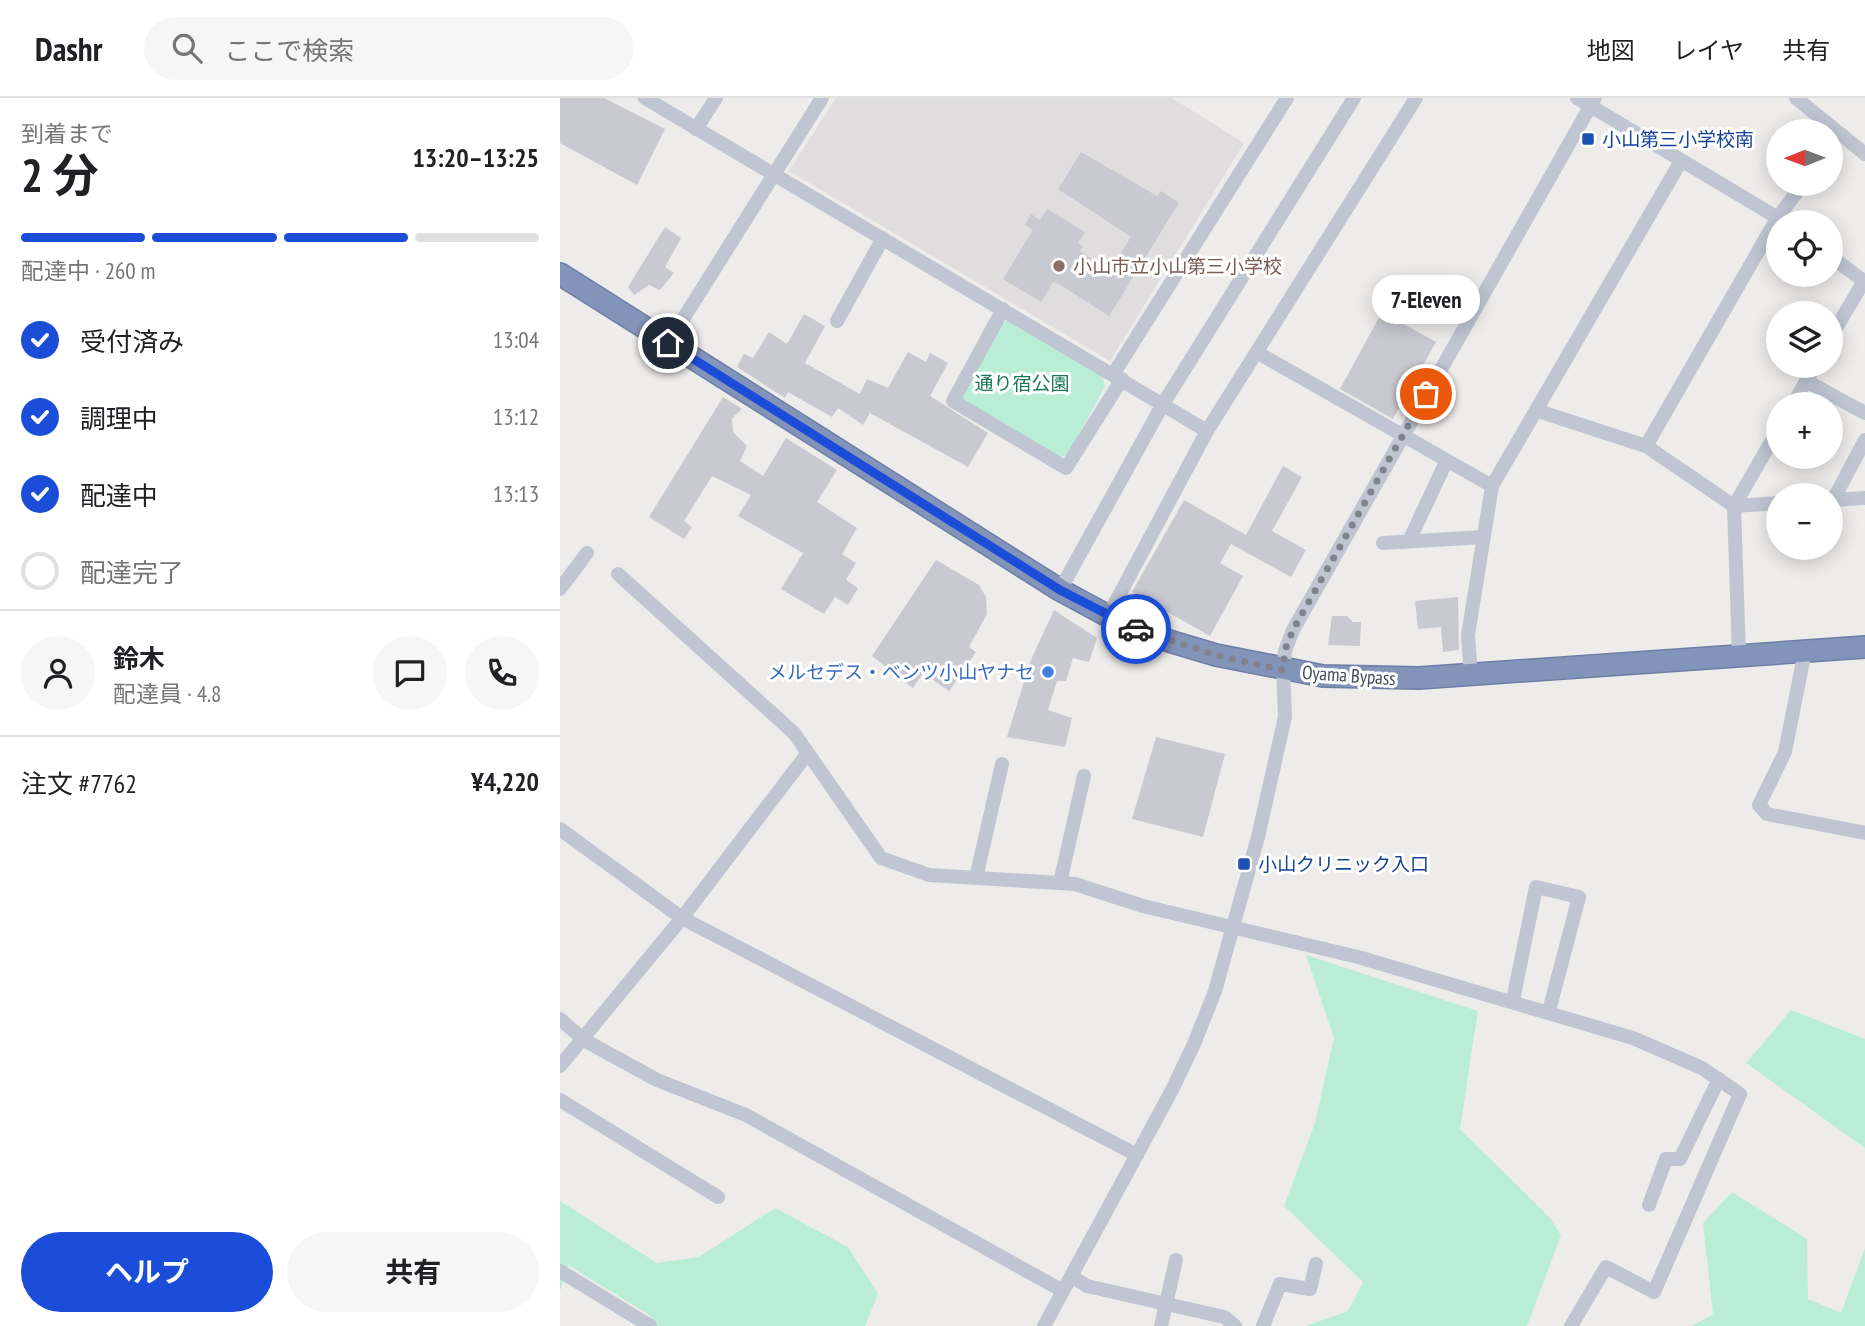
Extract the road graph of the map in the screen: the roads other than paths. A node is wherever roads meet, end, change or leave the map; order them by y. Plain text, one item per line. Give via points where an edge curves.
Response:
1 (645, 98) edge
2 (716, 98) edge
3 (822, 98) edge
4 (1354, 98) edge
5 (1416, 98) edge
6 (1577, 98) edge
7 (1796, 98) edge
8 (1284, 99) edge
9 (1593, 102) edge
10 (1816, 119) edge
11 (696, 129) junction
12 (1843, 144) edge
13 (1865, 154) edge
14 (1681, 161) junction
15 (775, 174) junction
16 (1766, 211) edge
17 (883, 238) junction
18 (1766, 245) edge
19 (1843, 266) edge
20 (560, 274) edge
21 (1864, 281) edge
22 (1003, 309) junction
23 (1843, 316) edge
24 (837, 321) dead end
25 (668, 343) junction
26 (1258, 353) junction
27 (1118, 376) junction
28 (1808, 378) edge
29 (1806, 381) junction
30 (1800, 392) edge
31 (1163, 404) junction
32 (1538, 411) junction
33 (1865, 413) edge
34 (1207, 431) junction
35 (1401, 437) junction
36 (1865, 440) edge
37 (1646, 446) junction
38 (1766, 451) edge
39 (1447, 462) junction
40 (1841, 483) edge
41 (1492, 486) junction
42 (1865, 498) edge
43 (1843, 499) edge
44 (1766, 504) edge
45 (1734, 506) junction
46 (1484, 537) junction
47 (1409, 541) junction
48 (1383, 543) dead end
49 (587, 552) dead end
50 (618, 574) dead end
51 (560, 589) edge
52 (1060, 590) junction
53 (1108, 616) junction
54 (1865, 647) edge
55 (1805, 651) junction
56 (1739, 656) junction
57 (1283, 670) junction
58 (1471, 676) junction
59 (807, 754) junction
60 (1002, 764) dead end
61 (1084, 776) dead end
62 (560, 829) edge
63 (1865, 833) edge
64 (976, 878) junction
65 (1060, 883) junction
66 (682, 918) junction
67 (1234, 928) junction
68 (1514, 1000) junction
69 (1549, 1011) junction
70 (560, 1019) edge
71 (584, 1040) junction
72 (560, 1066) edge
73 (1719, 1079) junction
74 (560, 1100) edge
75 (1137, 1155) junction
76 (719, 1197) dead end
77 (1649, 1205) dead end
78 (1177, 1260) dead end
79 (1316, 1264) dead end
80 (561, 1271) edge
81 (1071, 1276) junction
82 (1063, 1291) junction
83 (1166, 1304) junction
84 (650, 1326) edge
85 (1044, 1326) edge
86 (1161, 1326) edge
87 (1235, 1326) edge
88 (1263, 1326) edge
89 (1571, 1326) edge

1 - 11 street
2 - 11 street
3 - 15 street
4 - 31 street
5 - 26 street
6 - 9 street
7 - 10 street
8 - 27 street
9 - 14 street
9 - 35 street
11 - 15 street
12 - 13 street
14 - 16 street
14 - 32 street
15 - 17 street
15 - 25 street
17 - 22 street
17 - 24 street
18 - 37 street
19 - 21 street
20 - 25 highway, Oyama Bypass
21 - 23 street
22 - 27 street
22 - 27 street via 953,401 1066,468
25 - 52 highway, Oyama Bypass
26 - 34 street
26 - 35 street
27 - 31 street
28 - 29 street
29 - 30 street
29 - 33 street
31 - 34 street
31 - 52 street
32 - 37 street
32 - 41 street
34 - 53 street
35 - 39 street
35 - 57 street via 1293,630
36 - 40 street
37 - 45 street
38 - 45 street
39 - 41 street
39 - 47 street
41 - 46 street
42 - 43 street
44 - 45 street
45 - 56 street
46 - 47 street
46 - 58 street via 1468,635
47 - 48 street
49 - 51 street
50 - 59 street via 794,733
52 - 53 highway, Oyama Bypass
53 - 57 highway, Oyama Bypass via 1169,641
54 - 55 highway, Oyama Bypass
55 - 56 highway, Oyama Bypass
55 - 63 street via 1785,752 1759,805 1767,814
56 - 58 highway, Oyama Bypass
57 - 58 highway, Oyama Bypass via 1369,679
57 - 67 street via 1285,717
59 - 64 street via 881,858 929,875
59 - 66 street
60 - 64 street
61 - 65 street
62 - 66 street
64 - 65 street
65 - 67 street
66 - 71 street
66 - 75 street
67 - 68 street
67 - 75 street via 1194,1044
68 - 69 street
68 - 69 street via 1536,887 1579,897
69 - 73 street via 1633,1038
70 - 71 street
71 - 72 street
71 - 82 street via 657,1080 746,1115
73 - 77 street via 1680,1159 1666,1159
73 - 89 street via 1740,1094 1654,1292 1606,1267
74 - 76 street
75 - 81 street
78 - 83 street
79 - 88 street via 1310,1289 1280,1284
80 - 84 street
81 - 82 street
81 - 83 street via 1087,1286
82 - 85 street
83 - 86 street
83 - 87 street via 1224,1317

